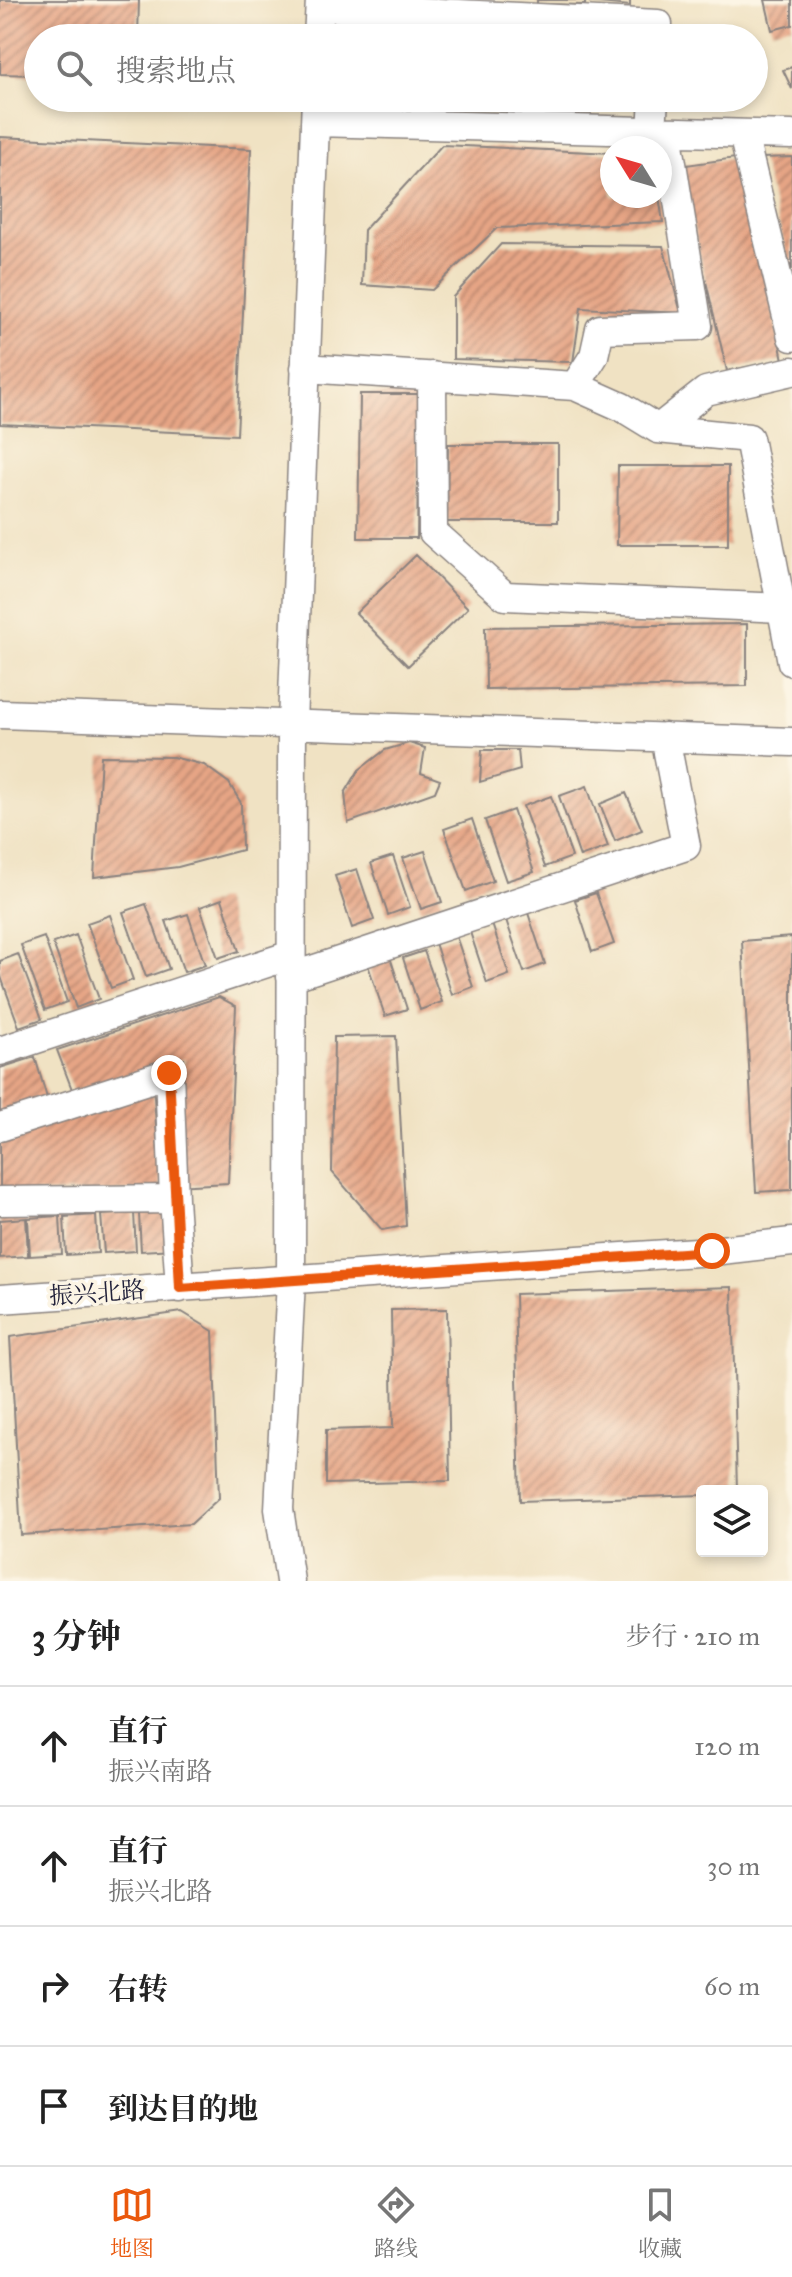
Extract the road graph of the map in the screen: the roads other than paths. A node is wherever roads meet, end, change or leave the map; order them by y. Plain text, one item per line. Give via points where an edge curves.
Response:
1 (320, 4) edge
2 (658, 21) edge
3 (319, 24) edge
4 (315, 112) edge
5 (346, 112) edge
6 (656, 112) edge
7 (659, 132) junction
8 (743, 134) junction
9 (792, 135) edge
10 (792, 337) edge
11 (305, 368) junction
12 (792, 371) edge
13 (432, 376) junction
14 (575, 386) junction
15 (658, 429) junction
16 (782, 608) junction
17 (792, 662) edge
18 (0, 714) edge
19 (292, 724) junction
20 (665, 737) junction
21 (792, 742) edge
22 (291, 966) junction
23 (0, 1051) edge
24 (0, 1127) edge
25 (174, 1199) junction
26 (0, 1201) edge
27 (792, 1242) edge
28 (291, 1281) junction
29 (180, 1288) junction
30 (0, 1299) edge
31 (290, 1581) edge

1 - 2 street
1 - 3 street
4 - 11 street
5 - 7 street
6 - 7 street
7 - 8 street
7 - 14 street via 698,326 600,329 594,356
8 - 9 street
8 - 10 street
11 - 13 street
11 - 19 street
12 - 15 street via 706,391
13 - 14 street
13 - 16 street via 433,532 505,596
14 - 15 street
15 - 16 street via 749,438
16 - 17 street
18 - 19 street
19 - 20 street
19 - 22 street
20 - 21 street
20 - 22 street via 686,846
22 - 23 street
22 - 28 street
24 - 25 street via 169,1073
25 - 26 street
25 - 29 street
27 - 28 street, 振兴北路
28 - 29 street, 振兴北路
28 - 31 street via 279,1509
29 - 30 street, 振兴北路

